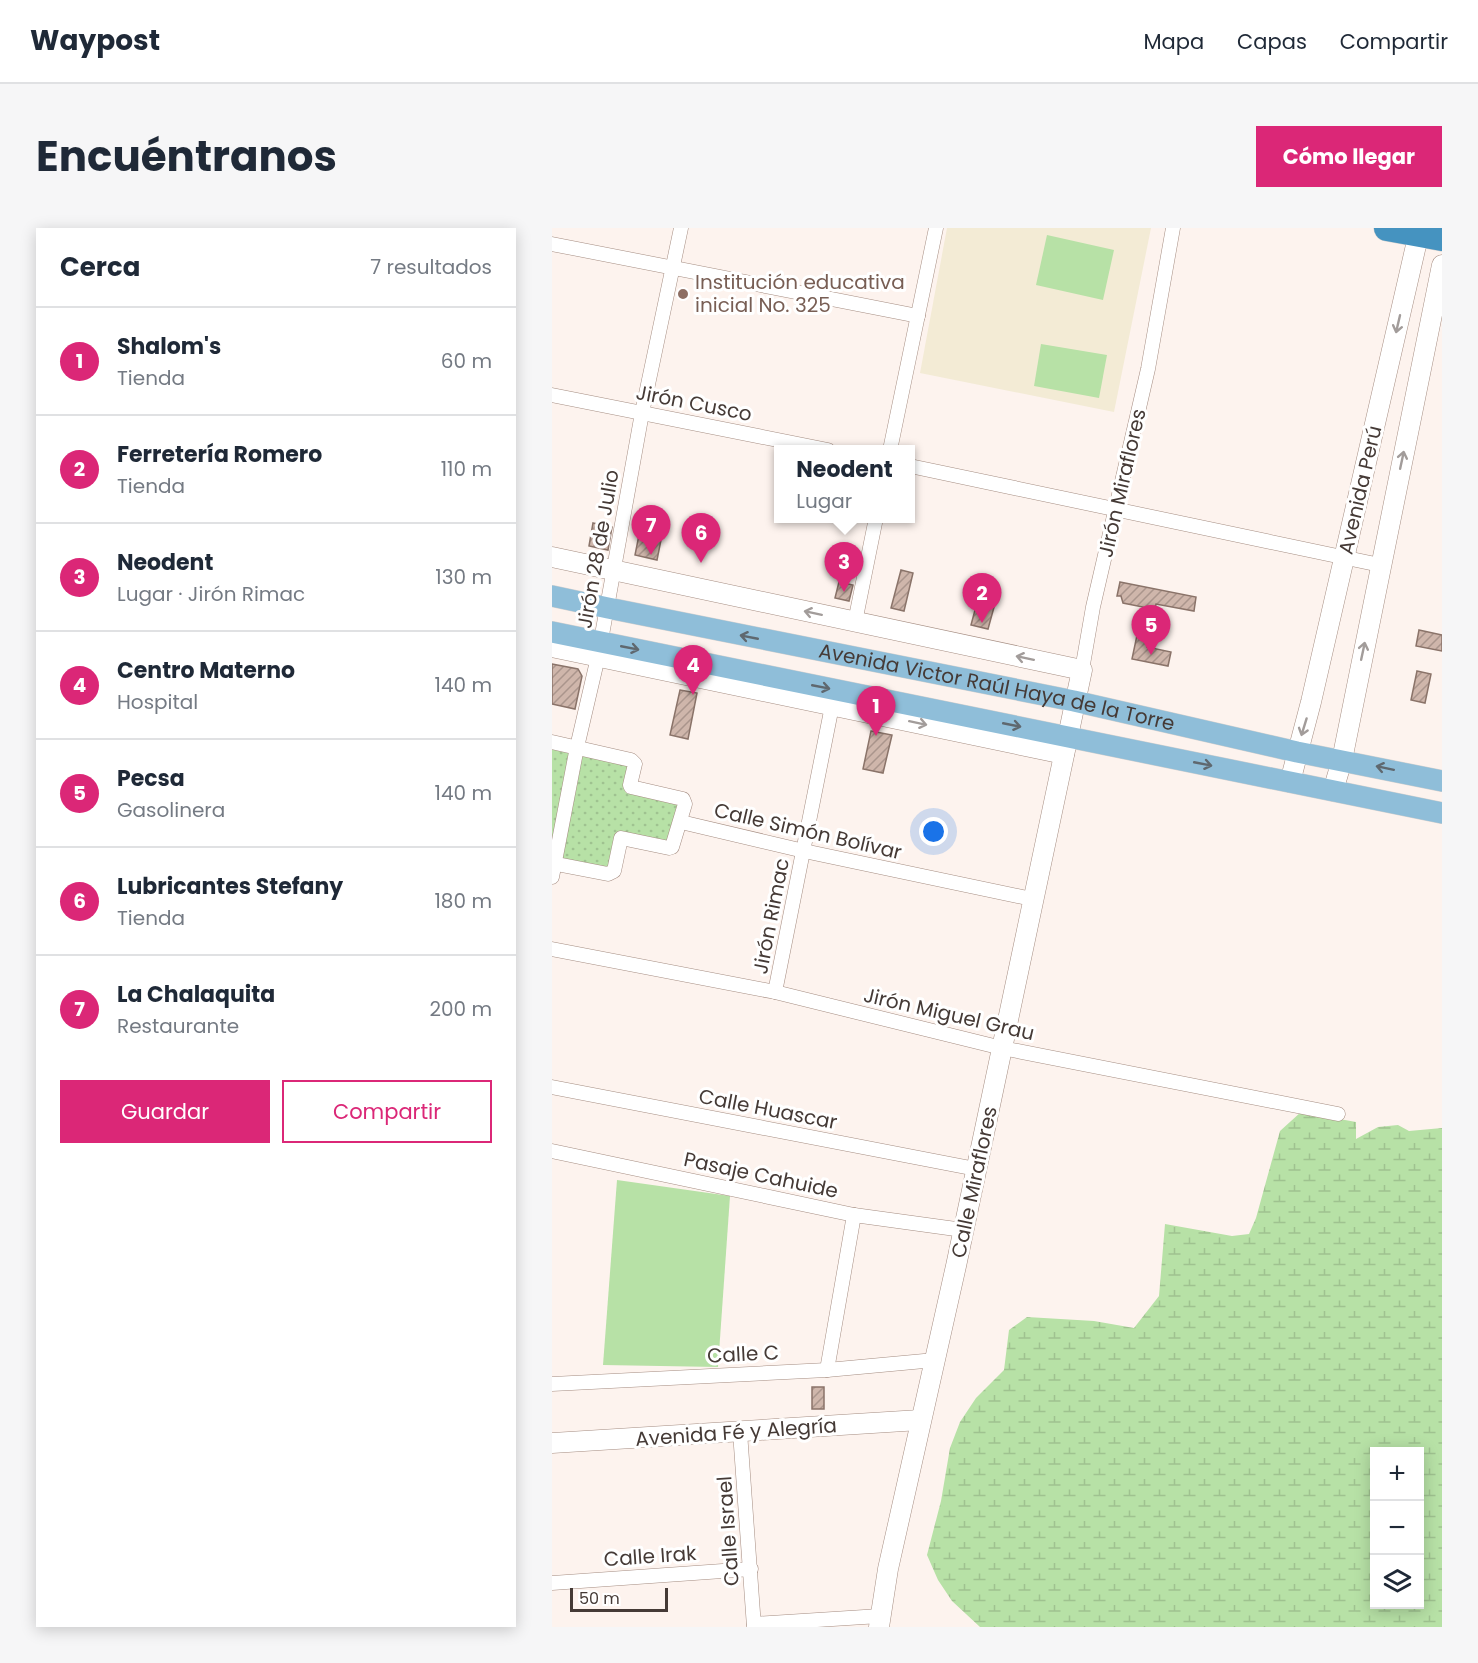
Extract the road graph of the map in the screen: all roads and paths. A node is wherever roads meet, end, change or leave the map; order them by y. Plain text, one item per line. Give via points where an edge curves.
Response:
1 (681, 228) edge
2 (936, 228) edge
3 (1173, 228) edge
4 (1387, 228) edge
5 (1427, 234) edge
6 (552, 244) edge
7 (1442, 265) edge
8 (671, 268) junction
9 (918, 316) junction
10 (552, 394) edge
11 (642, 413) junction
12 (803, 445) edge
13 (891, 445) edge
14 (915, 467) edge
15 (1116, 511) junction
16 (875, 523) edge
17 (552, 557) edge
18 (1344, 559) junction
19 (1380, 565) junction
20 (614, 570) junction
21 (552, 596) edge
22 (608, 608) junction
23 (855, 622) junction
24 (552, 632) edge
25 (552, 647) edge
26 (600, 650) junction
27 (1082, 670) junction
28 (1074, 701) junction
29 (832, 706) junction
30 (552, 742) edge
31 (1066, 745) junction
32 (577, 747) junction
33 (1297, 752) junction
34 (1342, 760) junction
35 (1442, 781) edge
36 (1290, 782) junction
37 (1333, 791) junction
38 (1442, 813) edge
39 (681, 822) junction
40 (804, 851) junction
41 (553, 868) edge
42 (1032, 899) junction
43 (552, 949) edge
44 (776, 992) junction
45 (1002, 1048) junction
46 (552, 1088) edge
47 (1338, 1114) dead end
48 (552, 1151) edge
49 (976, 1169) junction
50 (854, 1215) junction
51 (963, 1230) junction
52 (935, 1360) junction
53 (827, 1370) junction
54 (552, 1384) edge
55 (920, 1420) junction
56 (740, 1432) junction
57 (552, 1443) edge
58 (751, 1569) junction
59 (552, 1583) edge
60 (880, 1621) edge
61 (754, 1626) edge

1 - 8 street, Jirón 28 de Julio
2 - 9 street
3 - 15 street, Jirón Miraflores via 1148,369
4 - 5 highway
5 -> 18 main road, Avenida Perú
6 - 8 street
19 -> 7 main road, Avenida Perú
8 - 9 street
8 - 11 street, Jirón 28 de Julio
9 - 13 street
10 - 11 street, Jirón Cusco
11 - 12 street, Jirón Cusco
11 - 20 street, Jirón 28 de Julio
14 - 15 street
15 - 18 street
15 - 27 street, Jirón Miraflores
16 - 23 street
17 - 20 main road
18 - 19 street
18 -> 33 main road, Avenida Perú
34 -> 19 main road, Avenida Perú
20 - 22 street, Jirón 28 de Julio
23 -> 20 main road
21 - 22 main road, Avenida Victor Raúl Haya de la Torre
22 - 26 street, Jirón 28 de Julio
28 -> 22 main road, Avenida Victor Raúl Haya de la Torre
27 -> 23 main road
24 - 26 main road, Avenida Victor Raúl Haya de la Torre
25 - 26 main road
26 - 29 main road
26 -> 31 main road, Avenida Victor Raúl Haya de la Torre
26 - 32 street, Jirón 28 de Julio
27 - 28 main road, Jirón Miraflores
28 - 31 main road, Jirón Miraflores
28 - 33 main road, Avenida Victor Raúl Haya de la Torre
29 -> 31 main road
29 - 40 street, Jirón Rimac
30 - 32 street
31 -> 36 main road, Avenida Victor Raúl Haya de la Torre
31 - 42 main road, Calle Miraflores
32 - 39 street via 634,761 631,787 683,798 686,804
32 - 41 street, Jirón 28 de Julio
33 - 34 main road, Avenida Victor Raúl Haya de la Torre
33 - 36 main road, Avenida Perú
35 -> 34 main road, Avenida Victor Raúl Haya de la Torre
34 - 37 main road, Avenida Perú
36 - 37 main road, Avenida Victor Raúl Haya de la Torre
37 - 38 main road, Avenida Victor Raúl Haya de la Torre
39 - 40 street, Calle Simón Bolívar
39 - 41 street via 669,848 621,838 614,871 608,874
40 - 42 street, Calle Simón Bolívar
40 - 44 street, Jirón Rimac
42 - 45 main road, Calle Miraflores
43 - 44 street, Jirón Miguel Grau
44 - 45 street, Jirón Miguel Grau
45 - 47 street, Jirón Miguel Grau
45 - 49 main road, Calle Miraflores
46 - 49 street, Calle Huascar
48 - 50 street, Pasaje Cahuide
49 - 51 main road, Calle Miraflores
50 - 51 street, Pasaje Cahuide
50 - 53 street
51 - 52 main road, Calle Miraflores
52 - 53 street, Calle C
52 - 55 main road, Calle Miraflores
53 - 54 street, Calle C
55 - 56 main road, Avenida Fé y Alegría
55 - 60 main road, Calle Miraflores
56 - 57 main road, Avenida Fé y Alegría
56 - 58 street, Calle Israel
58 - 59 street, Calle Irak
58 - 61 street, Calle Israel
60 - 61 street

